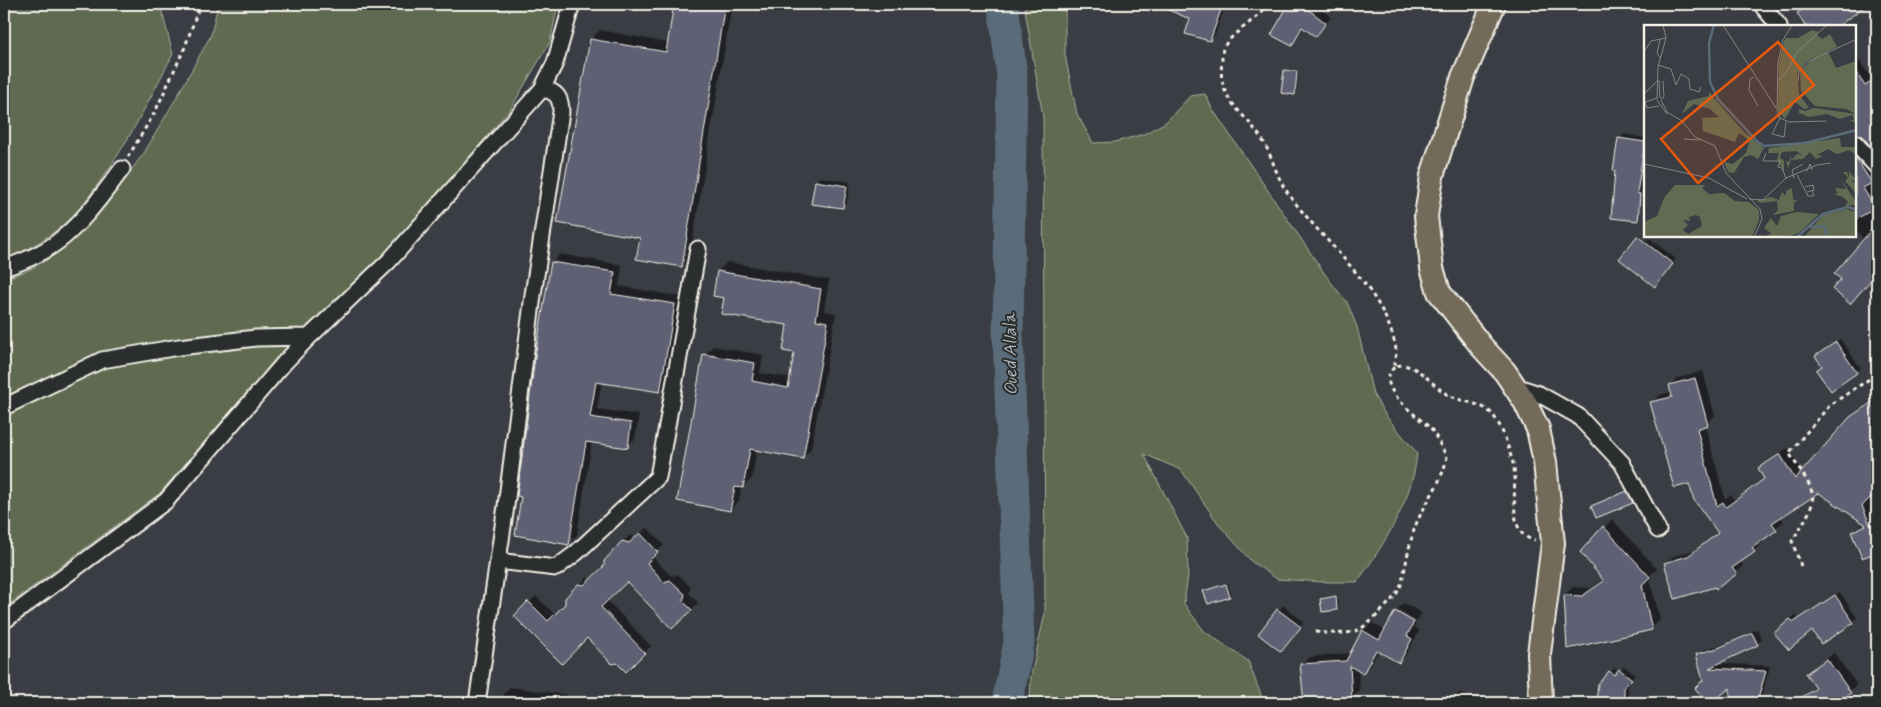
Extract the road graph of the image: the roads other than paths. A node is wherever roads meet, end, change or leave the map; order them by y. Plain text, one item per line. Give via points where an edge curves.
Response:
1 (572, 4) edge
2 (1494, 4) edge
3 (1762, 4) edge
4 (1777, 25) edge
5 (542, 89) junction
6 (1856, 144) edge
7 (1877, 167) edge
8 (122, 168) road end
9 (698, 249) dead end
10 (4, 268) edge
11 (309, 337) junction
12 (1515, 386) junction
13 (4, 407) edge
14 (1658, 530) dead end
15 (498, 561) junction
16 (4, 621) edge
17 (477, 703) edge
18 (1541, 703) edge

1 - 5 street via 555,63
2 - 12 main road via 1463,77 1432,176 1426,216 1432,268 1439,292
3 - 4 street
5 - 11 street via 389,261
5 - 15 street via 558,96 561,112
6 - 7 street
8 - 10 street via 88,214 56,243 28,260
9 - 15 street via 658,477 556,568
11 - 13 street via 256,338 102,360
11 - 16 street via 166,501
12 - 14 street via 1539,394 1578,416 1622,463
12 - 18 main road via 1538,429 1545,462 1553,542 1540,654
15 - 17 street

